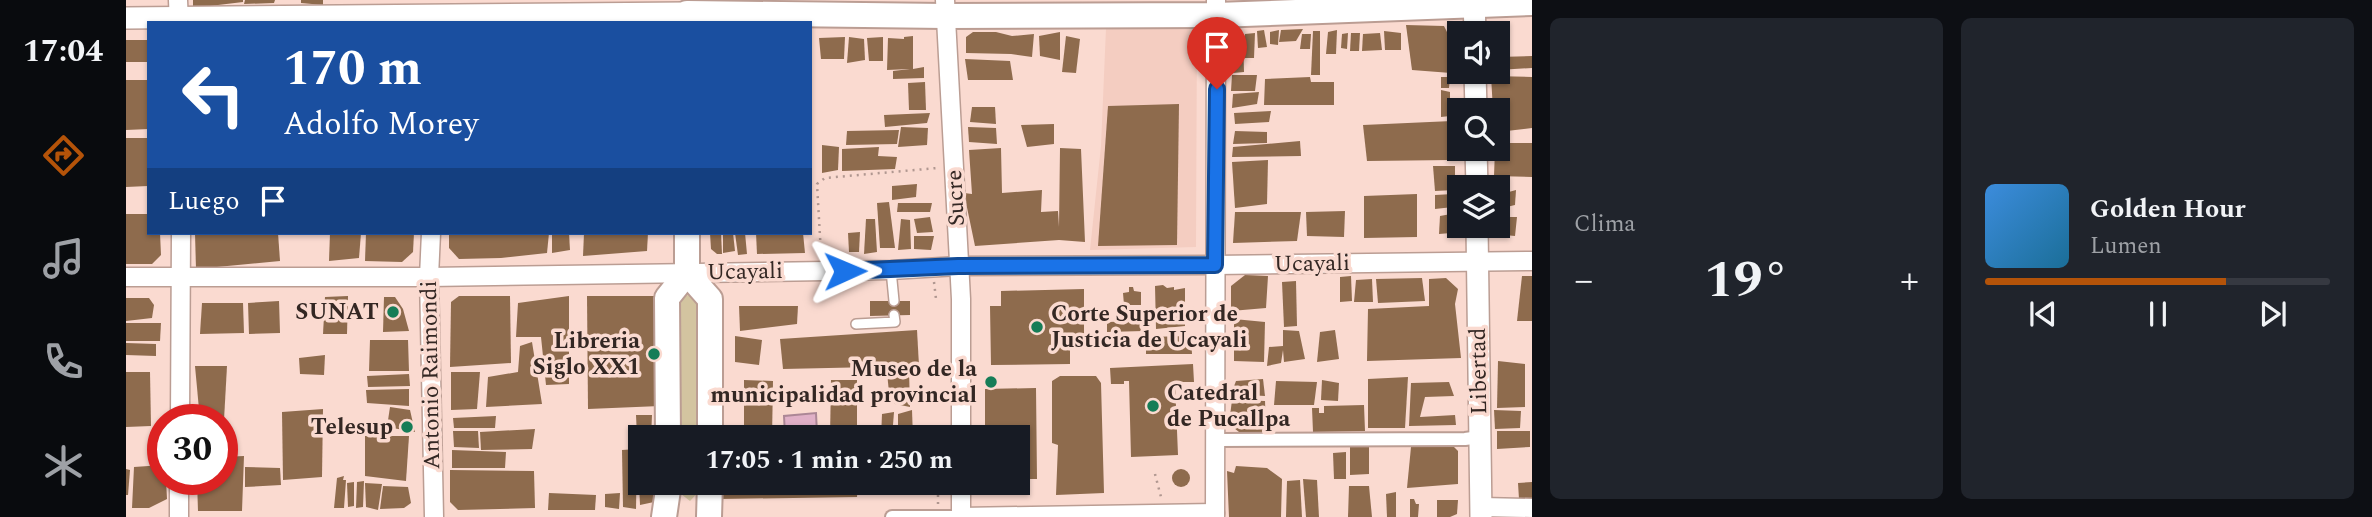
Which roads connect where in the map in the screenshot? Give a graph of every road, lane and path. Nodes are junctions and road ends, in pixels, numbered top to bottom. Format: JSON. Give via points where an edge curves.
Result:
{"nodes":[{"id":1,"x":1474,"y":2,"type":"edge"},
{"id":2,"x":1532,"y":3,"type":"edge"},
{"id":3,"x":945,"y":8,"type":"edge"},
{"id":4,"x":1217,"y":8,"type":"edge"},
{"id":5,"x":687,"y":9,"type":"edge"},
{"id":6,"x":178,"y":13,"type":"edge"},
{"id":7,"x":432,"y":13,"type":"edge"},
{"id":8,"x":126,"y":18,"type":"edge"},
{"id":9,"x":1475,"y":21,"type":"edge"},
{"id":10,"x":954,"y":166,"type":"junction"},
{"id":11,"x":181,"y":235,"type":"edge"},
{"id":12,"x":431,"y":235,"type":"edge"},
{"id":13,"x":687,"y":235,"type":"edge"},
{"id":14,"x":1477,"y":238,"type":"edge"},
{"id":15,"x":1532,"y":261,"type":"edge"},
{"id":16,"x":1478,"y":262,"type":"junction"},
{"id":17,"x":1215,"y":265,"type":"junction"},
{"id":18,"x":958,"y":266,"type":"junction"},
{"id":19,"x":891,"y":270,"type":"junction"},
{"id":20,"x":822,"y":271,"type":"junction"},
{"id":21,"x":687,"y":273,"type":"junction"},
{"id":22,"x":182,"y":276,"type":"junction"},
{"id":23,"x":126,"y":277,"type":"edge"},
{"id":24,"x":429,"y":277,"type":"junction"},
{"id":25,"x":894,"y":301,"type":"dead end"},
{"id":26,"x":894,"y":315,"type":"dead end"},
{"id":27,"x":856,"y":324,"type":"dead end"},
{"id":28,"x":180,"y":404,"type":"edge"},
{"id":29,"x":668,"y":425,"type":"edge"},
{"id":30,"x":710,"y":425,"type":"edge"},
{"id":31,"x":962,"y":425,"type":"edge"},
{"id":32,"x":1480,"y":437,"type":"junction"},
{"id":33,"x":1217,"y":440,"type":"junction"},
{"id":34,"x":1156,"y":474,"type":"dead end"},
{"id":35,"x":179,"y":495,"type":"edge"},
{"id":36,"x":667,"y":495,"type":"edge"},
{"id":37,"x":710,"y":495,"type":"edge"},
{"id":38,"x":961,"y":495,"type":"edge"},
{"id":39,"x":1532,"y":508,"type":"edge"},
{"id":40,"x":1482,"y":512,"type":"edge"},
{"id":41,"x":1164,"y":514,"type":"junction"},
{"id":42,"x":1215,"y":515,"type":"edge"},
{"id":43,"x":179,"y":517,"type":"edge"},
{"id":44,"x":434,"y":517,"type":"edge"},
{"id":45,"x":664,"y":517,"type":"edge"},
{"id":46,"x":709,"y":517,"type":"edge"},
{"id":47,"x":892,"y":517,"type":"edge"},
{"id":48,"x":961,"y":517,"type":"edge"}],
"edges":[{"from":1,"to":2,"type":"main road"},
{"from":1,"to":4,"type":"main road"},
{"from":1,"to":9,"type":"street"},
{"from":3,"to":4,"type":"main road"},
{"from":3,"to":5,"type":"main road"},
{"from":3,"to":10,"type":"street","name":"Sucre"},
{"from":4,"to":17,"type":"street"},
{"from":5,"to":7,"type":"street"},
{"from":6,"to":7,"type":"street"},
{"from":6,"to":8,"type":"street"},
{"from":10,"to":18,"type":"street","name":"Sucre"},
{"from":10,"to":20,"type":"path","via":[[825,178],[817,184]]},
{"from":11,"to":22,"type":"street"},
{"from":12,"to":24,"type":"street","name":"Antonio Raimondi"},
{"from":13,"to":21,"type":"main road"},
{"from":14,"to":16,"type":"street","name":"Libertad"},
{"from":15,"to":16,"type":"street","name":"Ucayali"},
{"from":16,"to":17,"type":"street","name":"Ucayali"},
{"from":16,"to":32,"type":"street","name":"Libertad"},
{"from":17,"to":18,"type":"street","name":"Ucayali"},
{"from":17,"to":33,"type":"street"},
{"from":18,"to":19,"type":"street","name":"Ucayali"},
{"from":18,"to":31,"type":"street","name":"Sucre","via":[[966,385]]},
{"from":19,"to":20,"type":"street","name":"Ucayali"},
{"from":19,"to":25,"type":"lane"},
{"from":20,"to":21,"type":"street","name":"Ucayali"},
{"from":21,"to":24,"type":"street","name":"Ucayali"},
{"from":21,"to":29,"type":"main road","via":[[667,298]]},
{"from":21,"to":30,"type":"main road","via":[[710,299]]},
{"from":22,"to":23,"type":"street","name":"Ucayali"},
{"from":22,"to":24,"type":"street","name":"Ucayali"},
{"from":22,"to":28,"type":"street"},
{"from":24,"to":44,"type":"street","name":"Antonio Raimondi"},
{"from":26,"to":27,"type":"lane","via":[[895,323]]},
{"from":32,"to":33,"type":"street"},
{"from":32,"to":40,"type":"street","name":"Libertad"},
{"from":33,"to":42,"type":"street"},
{"from":34,"to":41,"type":"path"},
{"from":35,"to":43,"type":"street"},
{"from":36,"to":45,"type":"main road"},
{"from":37,"to":46,"type":"main road"},
{"from":38,"to":48,"type":"street"},
{"from":39,"to":40,"type":"street"},
{"from":41,"to":42,"type":"street"},
{"from":41,"to":48,"type":"street"},
{"from":47,"to":48,"type":"street"}]}
